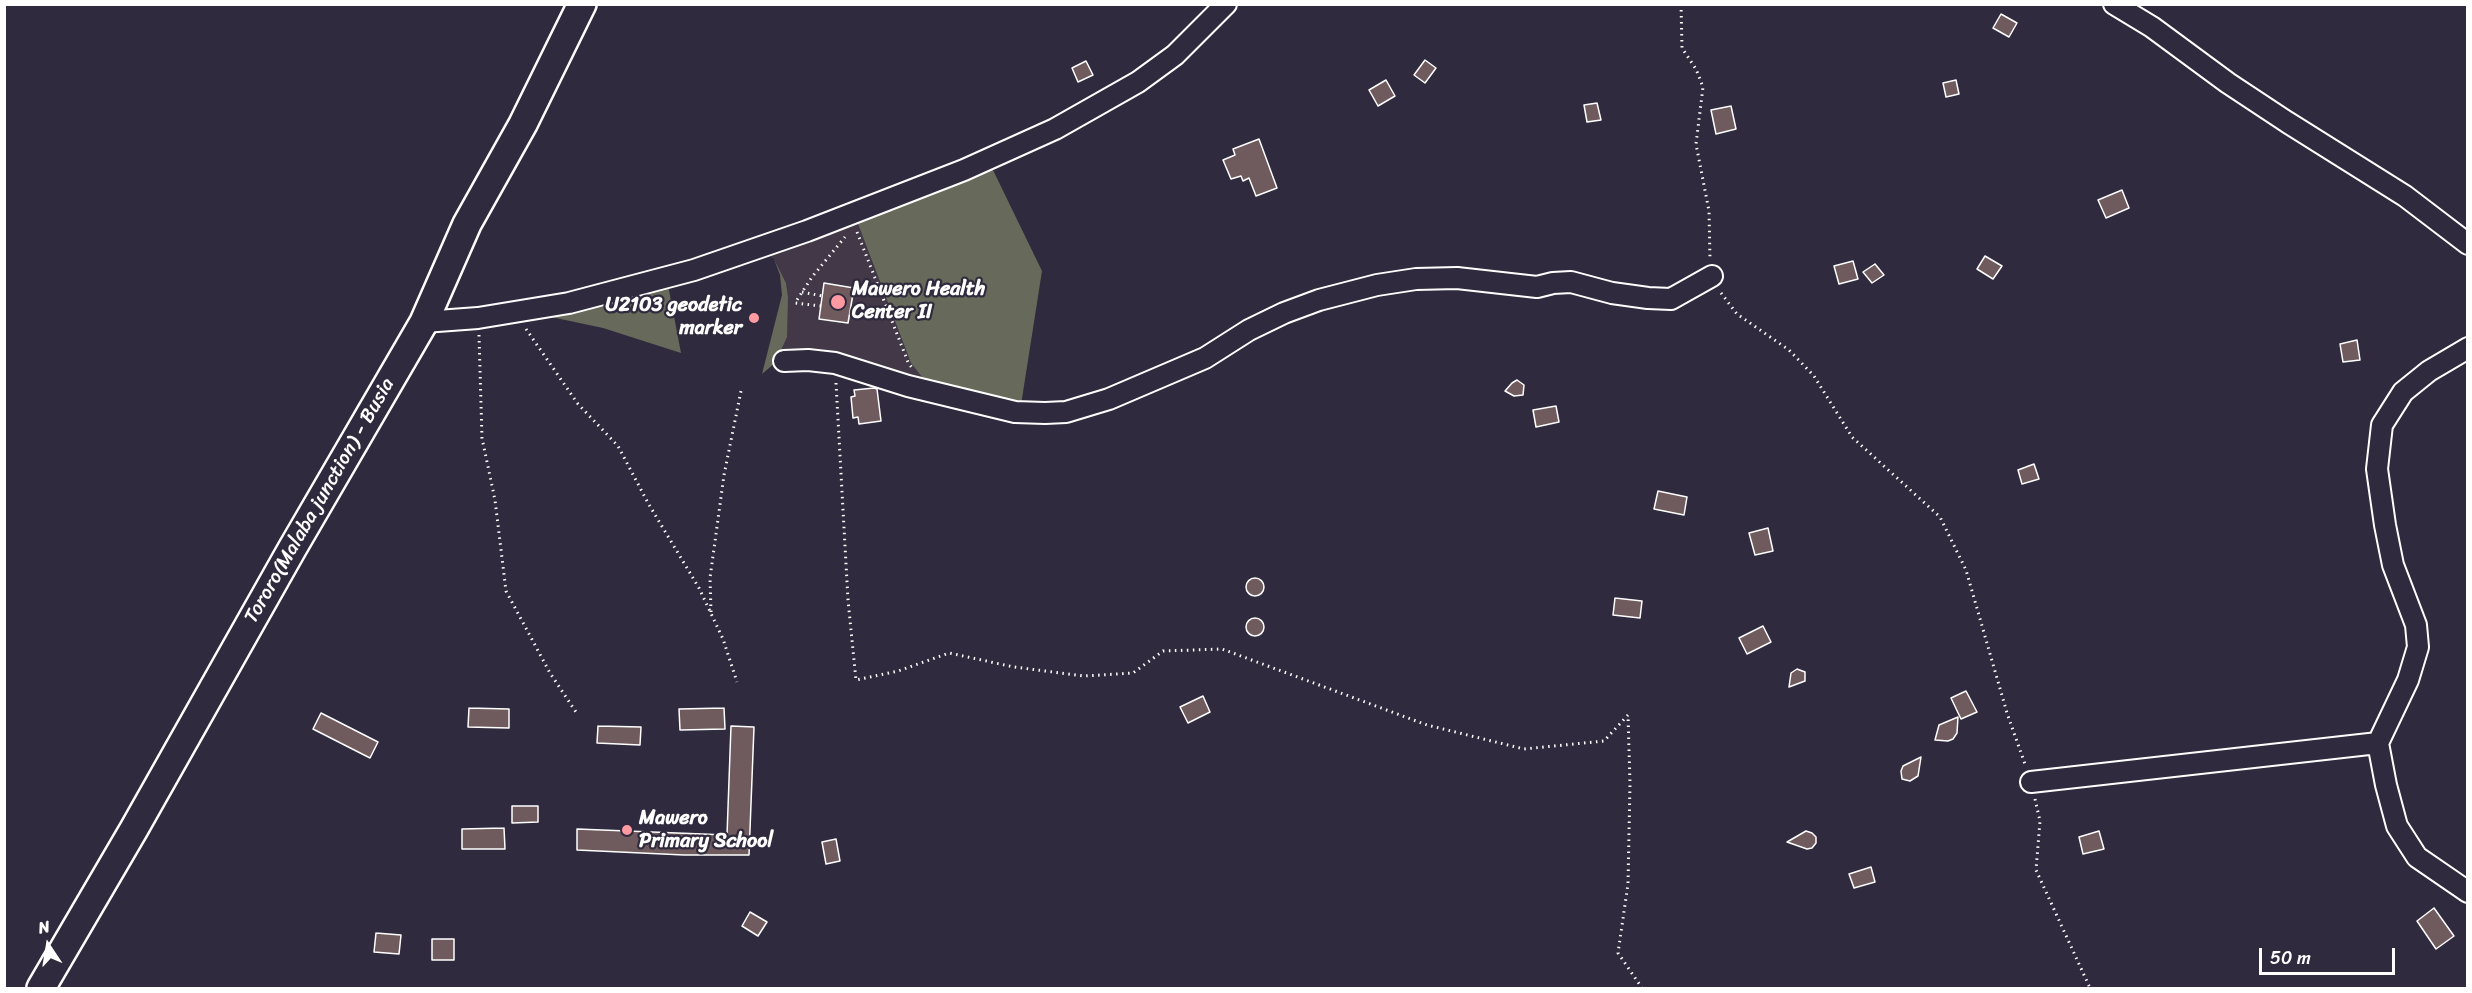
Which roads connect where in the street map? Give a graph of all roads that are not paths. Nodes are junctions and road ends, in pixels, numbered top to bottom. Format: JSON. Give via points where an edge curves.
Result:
{"nodes":[{"id":1,"x":582,"y":4,"type":"edge"},
{"id":2,"x":1226,"y":4,"type":"edge"},
{"id":3,"x":2114,"y":4,"type":"edge"},
{"id":4,"x":2468,"y":244,"type":"edge"},
{"id":5,"x":1712,"y":276,"type":"road end"},
{"id":6,"x":424,"y":322,"type":"junction"},
{"id":7,"x":2468,"y":348,"type":"edge"},
{"id":8,"x":784,"y":361,"type":"dead end"},
{"id":9,"x":2378,"y":743,"type":"junction"},
{"id":10,"x":2031,"y":782,"type":"road end"},
{"id":11,"x":2468,"y":892,"type":"edge"},
{"id":12,"x":41,"y":988,"type":"edge"}],
"edges":[{"from":1,"to":6,"type":"main road","name":"Tororo(Malaba junction) - Busia","via":[[523,124],[467,224]]},
{"from":2,"to":6,"type":"street","via":[[1175,55],[1099,105],[1001,154],[868,207],[694,270],[569,303]]},
{"from":3,"to":4,"type":"street","via":[[2287,122],[2405,196]]},
{"from":5,"to":8,"type":"street","via":[[1671,298],[1621,294],[1571,282],[1537,287],[1457,278],[1377,285],[1284,313],[1205,358],[1109,399],[1066,412],[1015,411],[835,363]]},
{"from":6,"to":12,"type":"main road","name":"Tororo(Malaba junction) - Busia"},
{"from":7,"to":9,"type":"street","via":[[2403,392],[2382,426],[2378,469],[2385,525],[2396,573],[2416,625],[2418,647],[2408,680]]},
{"from":9,"to":10,"type":"street"},
{"from":9,"to":11,"type":"street","via":[[2397,826],[2417,857]]}]}
